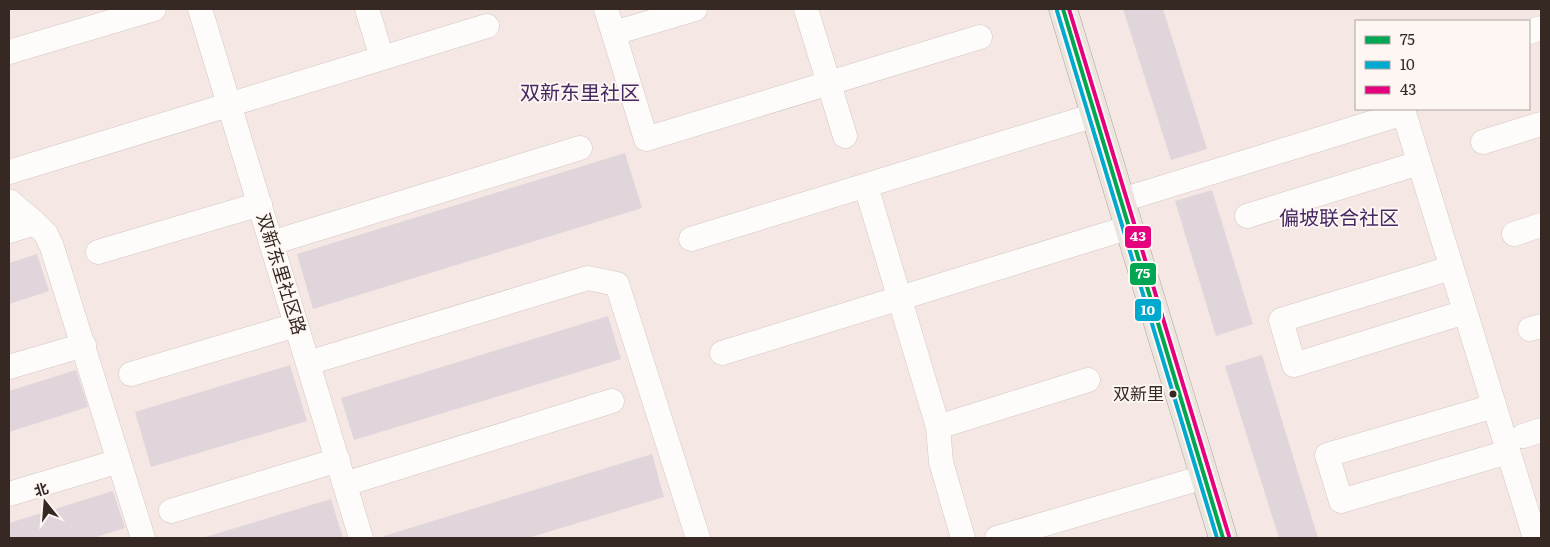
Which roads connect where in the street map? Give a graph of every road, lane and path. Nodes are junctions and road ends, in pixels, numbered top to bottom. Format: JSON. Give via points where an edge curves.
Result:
{"nodes":[{"id":1,"x":154,"y":9,"type":"edge"},
{"id":2,"x":200,"y":9,"type":"edge"},
{"id":3,"x":367,"y":9,"type":"edge"},
{"id":4,"x":606,"y":9,"type":"edge"},
{"id":5,"x":695,"y":9,"type":"edge"},
{"id":6,"x":806,"y":9,"type":"edge"},
{"id":7,"x":1063,"y":9,"type":"edge"},
{"id":8,"x":487,"y":26,"type":"dead end"},
{"id":9,"x":614,"y":33,"type":"junction"},
{"id":10,"x":980,"y":37,"type":"dead end"},
{"id":11,"x":9,"y":52,"type":"edge"},
{"id":12,"x":382,"y":58,"type":"junction"},
{"id":13,"x":829,"y":83,"type":"junction"},
{"id":14,"x":230,"y":105,"type":"junction"},
{"id":15,"x":1096,"y":115,"type":"junction"},
{"id":16,"x":1541,"y":124,"type":"edge"},
{"id":17,"x":845,"y":136,"type":"dead end"},
{"id":18,"x":1483,"y":142,"type":"dead end"},
{"id":19,"x":580,"y":148,"type":"dead end"},
{"id":20,"x":1419,"y":163,"type":"junction"},
{"id":21,"x":9,"y":172,"type":"edge"},
{"id":22,"x":866,"y":186,"type":"junction"},
{"id":23,"x":1122,"y":200,"type":"junction"},
{"id":24,"x":9,"y":201,"type":"edge"},
{"id":25,"x":260,"y":204,"type":"junction"},
{"id":26,"x":1247,"y":216,"type":"dead end"},
{"id":27,"x":35,"y":223,"type":"junction"},
{"id":28,"x":1541,"y":225,"type":"edge"},
{"id":29,"x":1130,"y":227,"type":"junction"},
{"id":30,"x":9,"y":232,"type":"edge"},
{"id":31,"x":1514,"y":234,"type":"dead end"},
{"id":32,"x":691,"y":239,"type":"dead end"},
{"id":33,"x":271,"y":243,"type":"junction"},
{"id":34,"x":98,"y":252,"type":"dead end"},
{"id":35,"x":1451,"y":268,"type":"junction"},
{"id":36,"x":900,"y":298,"type":"junction"},
{"id":37,"x":1465,"y":312,"type":"junction"},
{"id":38,"x":296,"y":325,"type":"junction"},
{"id":39,"x":84,"y":344,"type":"junction"},
{"id":40,"x":722,"y":353,"type":"dead end"},
{"id":41,"x":308,"y":363,"type":"junction"},
{"id":42,"x":9,"y":367,"type":"edge"},
{"id":43,"x":131,"y":374,"type":"dead end"},
{"id":44,"x":1088,"y":380,"type":"dead end"},
{"id":45,"x":612,"y":402,"type":"dead end"},
{"id":46,"x":1494,"y":406,"type":"junction"},
{"id":47,"x":938,"y":427,"type":"junction"},
{"id":48,"x":1524,"y":439,"type":"edge"},
{"id":49,"x":338,"y":460,"type":"junction"},
{"id":50,"x":119,"y":461,"type":"junction"},
{"id":51,"x":1204,"y":477,"type":"junction"},
{"id":52,"x":345,"y":484,"type":"junction"},
{"id":53,"x":9,"y":494,"type":"edge"},
{"id":54,"x":172,"y":511,"type":"dead end"},
{"id":55,"x":1535,"y":526,"type":"edge"},
{"id":56,"x":143,"y":538,"type":"edge"},
{"id":57,"x":361,"y":538,"type":"edge"},
{"id":58,"x":698,"y":538,"type":"edge"},
{"id":59,"x":963,"y":538,"type":"edge"},
{"id":60,"x":997,"y":538,"type":"edge"},
{"id":61,"x":1223,"y":538,"type":"edge"}],
"edges":[{"from":1,"to":11,"type":"street"},
{"from":2,"to":14,"type":"street","name":"双新东里社区路"},
{"from":3,"to":12,"type":"street"},
{"from":4,"to":9,"type":"street"},
{"from":5,"to":9,"type":"street"},
{"from":6,"to":13,"type":"street"},
{"from":7,"to":15,"type":"main road"},
{"from":8,"to":12,"type":"street"},
{"from":9,"to":13,"type":"street","via":[[646,139]]},
{"from":10,"to":13,"type":"street"},
{"from":12,"to":14,"type":"street"},
{"from":13,"to":17,"type":"street"},
{"from":14,"to":21,"type":"street"},
{"from":14,"to":25,"type":"street","name":"双新东里社区路"},
{"from":15,"to":22,"type":"street"},
{"from":15,"to":23,"type":"main road"},
{"from":16,"to":18,"type":"street"},
{"from":19,"to":33,"type":"street"},
{"from":20,"to":23,"type":"street","via":[[1404,113]]},
{"from":20,"to":26,"type":"street"},
{"from":20,"to":35,"type":"street"},
{"from":22,"to":32,"type":"street"},
{"from":22,"to":36,"type":"street"},
{"from":23,"to":29,"type":"main road"},
{"from":24,"to":27,"type":"street"},
{"from":25,"to":33,"type":"street","name":"双新东里社区路"},
{"from":25,"to":34,"type":"street"},
{"from":27,"to":30,"type":"street"},
{"from":27,"to":39,"type":"street","via":[[46,234],[52,247]]},
{"from":28,"to":31,"type":"street"},
{"from":29,"to":36,"type":"street"},
{"from":29,"to":51,"type":"main road"},
{"from":33,"to":38,"type":"street","name":"双新东里社区路"},
{"from":35,"to":37,"type":"street"},
{"from":35,"to":37,"type":"street","via":[[1280,320],[1294,365]]},
{"from":36,"to":40,"type":"street"},
{"from":36,"to":47,"type":"street"},
{"from":37,"to":46,"type":"street"},
{"from":38,"to":41,"type":"street","name":"双新东里社区路"},
{"from":38,"to":43,"type":"street"},
{"from":39,"to":42,"type":"street"},
{"from":39,"to":50,"type":"street"},
{"from":41,"to":49,"type":"street","name":"双新东里社区路"},
{"from":41,"to":58,"type":"street","via":[[588,278],[616,284]]},
{"from":44,"to":47,"type":"street"},
{"from":45,"to":52,"type":"street"},
{"from":46,"to":48,"type":"street"},
{"from":46,"to":48,"type":"street","via":[[1327,455],[1341,501]]},
{"from":47,"to":59,"type":"street","via":[[941,462]]},
{"from":48,"to":55,"type":"street"},
{"from":49,"to":52,"type":"street","name":"双新东里社区路"},
{"from":49,"to":54,"type":"street"},
{"from":50,"to":53,"type":"street"},
{"from":50,"to":56,"type":"street"},
{"from":51,"to":60,"type":"street"},
{"from":51,"to":61,"type":"main road"},
{"from":52,"to":57,"type":"street","name":"双新东里社区路"}]}
